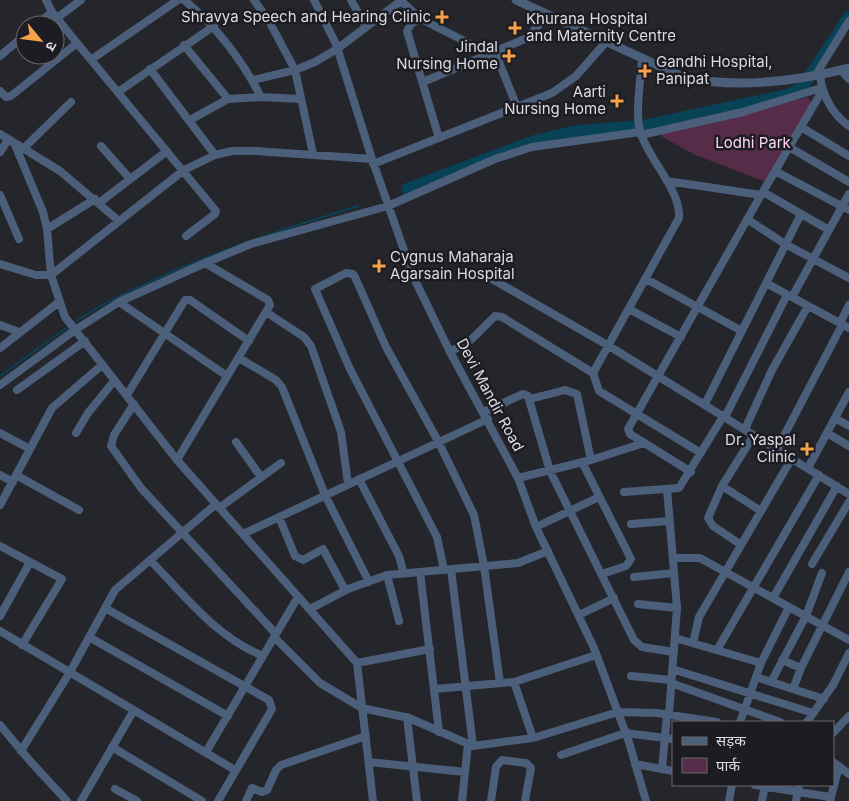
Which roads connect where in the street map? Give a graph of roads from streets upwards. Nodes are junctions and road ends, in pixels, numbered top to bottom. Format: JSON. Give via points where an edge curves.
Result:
{"nodes":[{"id":1,"x":46,"y":0,"type":"edge"},
{"id":2,"x":81,"y":0,"type":"edge"},
{"id":3,"x":178,"y":0,"type":"edge"},
{"id":4,"x":184,"y":0,"type":"edge"},
{"id":5,"x":254,"y":0,"type":"edge"},
{"id":6,"x":314,"y":0,"type":"edge"},
{"id":7,"x":351,"y":0,"type":"edge"},
{"id":8,"x":516,"y":0,"type":"edge"},
{"id":9,"x":402,"y":1,"type":"edge"},
{"id":10,"x":548,"y":14,"type":"junction"},
{"id":11,"x":55,"y":15,"type":"joint"},
{"id":12,"x":421,"y":18,"type":"junction"},
{"id":13,"x":849,"y":21,"type":"edge"},
{"id":14,"x":214,"y":26,"type":"junction"},
{"id":15,"x":366,"y":27,"type":"junction"},
{"id":16,"x":65,"y":28,"type":"edge"},
{"id":17,"x":606,"y":42,"type":"junction"},
{"id":18,"x":15,"y":43,"type":"edge"},
{"id":19,"x":77,"y":43,"type":"junction"},
{"id":20,"x":184,"y":45,"type":"junction"},
{"id":21,"x":337,"y":49,"type":"junction"},
{"id":22,"x":493,"y":53,"type":"junction"},
{"id":23,"x":0,"y":56,"type":"edge"},
{"id":24,"x":642,"y":58,"type":"junction"},
{"id":25,"x":92,"y":59,"type":"junction"},
{"id":26,"x":845,"y":69,"type":"edge"},
{"id":27,"x":150,"y":70,"type":"junction"},
{"id":28,"x":295,"y":70,"type":"junction"},
{"id":29,"x":813,"y":76,"type":"junction"},
{"id":30,"x":849,"y":79,"type":"edge"},
{"id":31,"x":253,"y":80,"type":"junction"},
{"id":32,"x":423,"y":82,"type":"junction"},
{"id":33,"x":821,"y":89,"type":"junction"},
{"id":34,"x":0,"y":91,"type":"edge"},
{"id":35,"x":118,"y":92,"type":"junction"},
{"id":36,"x":261,"y":97,"type":"junction"},
{"id":37,"x":228,"y":99,"type":"junction"},
{"id":38,"x":300,"y":100,"type":"junction"},
{"id":39,"x":71,"y":102,"type":"dead end"},
{"id":40,"x":517,"y":107,"type":"junction"},
{"id":41,"x":190,"y":120,"type":"junction"},
{"id":42,"x":849,"y":126,"type":"edge"},
{"id":43,"x":801,"y":127,"type":"junction"},
{"id":44,"x":640,"y":132,"type":"junction"},
{"id":45,"x":0,"y":134,"type":"edge"},
{"id":46,"x":439,"y":138,"type":"junction"},
{"id":47,"x":8,"y":140,"type":"junction"},
{"id":48,"x":101,"y":146,"type":"dead end"},
{"id":49,"x":19,"y":147,"type":"junction"},
{"id":50,"x":789,"y":147,"type":"junction"},
{"id":51,"x":167,"y":150,"type":"junction"},
{"id":52,"x":0,"y":152,"type":"edge"},
{"id":53,"x":314,"y":154,"type":"junction"},
{"id":54,"x":215,"y":155,"type":"junction"},
{"id":55,"x":849,"y":156,"type":"edge"},
{"id":56,"x":373,"y":162,"type":"junction"},
{"id":57,"x":184,"y":170,"type":"junction"},
{"id":58,"x":775,"y":171,"type":"junction"},
{"id":59,"x":130,"y":179,"type":"junction"},
{"id":60,"x":667,"y":181,"type":"junction"},
{"id":61,"x":849,"y":182,"type":"edge"},
{"id":62,"x":762,"y":194,"type":"junction"},
{"id":63,"x":849,"y":194,"type":"edge"},
{"id":64,"x":0,"y":195,"type":"edge"},
{"id":65,"x":97,"y":201,"type":"junction"},
{"id":66,"x":388,"y":206,"type":"junction"},
{"id":67,"x":846,"y":208,"type":"edge"},
{"id":68,"x":801,"y":214,"type":"junction"},
{"id":69,"x":747,"y":219,"type":"junction"},
{"id":70,"x":119,"y":221,"type":"junction"},
{"id":71,"x":47,"y":229,"type":"junction"},
{"id":72,"x":829,"y":230,"type":"junction"},
{"id":73,"x":186,"y":236,"type":"dead end"},
{"id":74,"x":20,"y":239,"type":"dead end"},
{"id":75,"x":785,"y":244,"type":"junction"},
{"id":76,"x":813,"y":259,"type":"junction"},
{"id":77,"x":205,"y":263,"type":"junction"},
{"id":78,"x":0,"y":264,"type":"edge"},
{"id":79,"x":485,"y":274,"type":"dead end"},
{"id":80,"x":51,"y":275,"type":"junction"},
{"id":81,"x":849,"y":278,"type":"edge"},
{"id":82,"x":646,"y":279,"type":"junction"},
{"id":83,"x":766,"y":283,"type":"junction"},
{"id":84,"x":790,"y":296,"type":"junction"},
{"id":85,"x":59,"y":302,"type":"junction"},
{"id":86,"x":119,"y":302,"type":"junction"},
{"id":87,"x":849,"y":305,"type":"edge"},
{"id":88,"x":808,"y":306,"type":"junction"},
{"id":89,"x":698,"y":307,"type":"junction"},
{"id":90,"x":629,"y":309,"type":"junction"},
{"id":91,"x":266,"y":312,"type":"junction"},
{"id":92,"x":0,"y":325,"type":"edge"},
{"id":93,"x":844,"y":325,"type":"edge"},
{"id":94,"x":73,"y":328,"type":"junction"},
{"id":95,"x":742,"y":331,"type":"junction"},
{"id":96,"x":19,"y":332,"type":"junction"},
{"id":97,"x":166,"y":333,"type":"junction"},
{"id":98,"x":681,"y":337,"type":"junction"},
{"id":99,"x":249,"y":340,"type":"junction"},
{"id":100,"x":84,"y":341,"type":"junction"},
{"id":101,"x":609,"y":346,"type":"junction"},
{"id":102,"x":0,"y":348,"type":"edge"},
{"id":103,"x":450,"y":352,"type":"junction"},
{"id":104,"x":238,"y":358,"type":"junction"},
{"id":105,"x":102,"y":365,"type":"junction"},
{"id":106,"x":594,"y":373,"type":"junction"},
{"id":107,"x":227,"y":376,"type":"junction"},
{"id":108,"x":658,"y":376,"type":"junction"},
{"id":109,"x":114,"y":380,"type":"junction"},
{"id":110,"x":0,"y":385,"type":"edge"},
{"id":111,"x":17,"y":390,"type":"dead end"},
{"id":112,"x":849,"y":392,"type":"edge"},
{"id":113,"x":127,"y":395,"type":"junction"},
{"id":114,"x":530,"y":399,"type":"junction"},
{"id":115,"x":134,"y":404,"type":"junction"},
{"id":116,"x":705,"y":404,"type":"junction"},
{"id":117,"x":484,"y":412,"type":"junction"},
{"id":118,"x":636,"y":413,"type":"junction"},
{"id":119,"x":724,"y":416,"type":"junction"},
{"id":120,"x":835,"y":418,"type":"junction"},
{"id":121,"x":488,"y":419,"type":"junction"},
{"id":122,"x":849,"y":426,"type":"edge"},
{"id":123,"x":745,"y":429,"type":"junction"},
{"id":124,"x":0,"y":433,"type":"edge"},
{"id":125,"x":76,"y":433,"type":"dead end"},
{"id":126,"x":827,"y":433,"type":"junction"},
{"id":127,"x":754,"y":435,"type":"junction"},
{"id":128,"x":438,"y":441,"type":"junction"},
{"id":129,"x":236,"y":442,"type":"dead end"},
{"id":130,"x":644,"y":443,"type":"junction"},
{"id":131,"x":849,"y":446,"type":"edge"},
{"id":132,"x":30,"y":449,"type":"junction"},
{"id":133,"x":777,"y":449,"type":"junction"},
{"id":134,"x":701,"y":453,"type":"junction"},
{"id":135,"x":792,"y":458,"type":"junction"},
{"id":136,"x":176,"y":460,"type":"junction"},
{"id":137,"x":399,"y":460,"type":"junction"},
{"id":138,"x":591,"y":460,"type":"junction"},
{"id":139,"x":582,"y":462,"type":"junction"},
{"id":140,"x":280,"y":463,"type":"dead end"},
{"id":141,"x":808,"y":468,"type":"junction"},
{"id":142,"x":550,"y":471,"type":"junction"},
{"id":143,"x":691,"y":472,"type":"junction"},
{"id":144,"x":0,"y":474,"type":"edge"},
{"id":145,"x":819,"y":475,"type":"junction"},
{"id":146,"x":261,"y":477,"type":"junction"},
{"id":147,"x":15,"y":478,"type":"junction"},
{"id":148,"x":518,"y":478,"type":"junction"},
{"id":149,"x":359,"y":479,"type":"junction"},
{"id":150,"x":348,"y":484,"type":"junction"},
{"id":151,"x":722,"y":486,"type":"junction"},
{"id":152,"x":837,"y":486,"type":"junction"},
{"id":153,"x":666,"y":489,"type":"junction"},
{"id":154,"x":624,"y":492,"type":"dead end"},
{"id":155,"x":849,"y":494,"type":"edge"},
{"id":156,"x":325,"y":495,"type":"junction"},
{"id":157,"x":599,"y":497,"type":"junction"},
{"id":158,"x":849,"y":502,"type":"edge"},
{"id":159,"x":0,"y":505,"type":"edge"},
{"id":160,"x":218,"y":506,"type":"junction"},
{"id":161,"x":79,"y":510,"type":"dead end"},
{"id":162,"x":570,"y":511,"type":"junction"},
{"id":163,"x":761,"y":511,"type":"junction"},
{"id":164,"x":279,"y":517,"type":"junction"},
{"id":165,"x":669,"y":521,"type":"junction"},
{"id":166,"x":631,"y":524,"type":"dead end"},
{"id":167,"x":536,"y":527,"type":"junction"},
{"id":168,"x":182,"y":532,"type":"junction"},
{"id":169,"x":243,"y":534,"type":"junction"},
{"id":170,"x":740,"y":544,"type":"junction"},
{"id":171,"x":0,"y":546,"type":"edge"},
{"id":172,"x":548,"y":551,"type":"junction"},
{"id":173,"x":673,"y":558,"type":"junction"},
{"id":174,"x":150,"y":560,"type":"junction"},
{"id":175,"x":30,"y":562,"type":"junction"},
{"id":176,"x":812,"y":564,"type":"dead end"},
{"id":177,"x":484,"y":566,"type":"junction"},
{"id":178,"x":447,"y":570,"type":"junction"},
{"id":179,"x":420,"y":572,"type":"junction"},
{"id":180,"x":724,"y":572,"type":"junction"},
{"id":181,"x":822,"y":572,"type":"dead end"},
{"id":182,"x":849,"y":572,"type":"edge"},
{"id":183,"x":674,"y":573,"type":"junction"},
{"id":184,"x":404,"y":574,"type":"junction"},
{"id":185,"x":602,"y":574,"type":"junction"},
{"id":186,"x":387,"y":575,"type":"junction"},
{"id":187,"x":634,"y":578,"type":"dead end"},
{"id":188,"x":369,"y":582,"type":"junction"},
{"id":189,"x":753,"y":587,"type":"junction"},
{"id":190,"x":345,"y":590,"type":"junction"},
{"id":191,"x":0,"y":597,"type":"edge"},
{"id":192,"x":298,"y":597,"type":"junction"},
{"id":193,"x":614,"y":598,"type":"junction"},
{"id":194,"x":773,"y":598,"type":"junction"},
{"id":195,"x":9,"y":602,"type":"junction"},
{"id":196,"x":638,"y":604,"type":"dead end"},
{"id":197,"x":789,"y":607,"type":"junction"},
{"id":198,"x":105,"y":608,"type":"junction"},
{"id":199,"x":677,"y":608,"type":"junction"},
{"id":200,"x":310,"y":610,"type":"junction"},
{"id":201,"x":0,"y":616,"type":"edge"},
{"id":202,"x":579,"y":616,"type":"junction"},
{"id":203,"x":806,"y":616,"type":"junction"},
{"id":204,"x":399,"y":621,"type":"dead end"},
{"id":205,"x":823,"y":626,"type":"junction"},
{"id":206,"x":0,"y":631,"type":"edge"},
{"id":207,"x":275,"y":635,"type":"junction"},
{"id":208,"x":89,"y":637,"type":"junction"},
{"id":209,"x":675,"y":638,"type":"junction"},
{"id":210,"x":849,"y":640,"type":"edge"},
{"id":211,"x":693,"y":643,"type":"junction"},
{"id":212,"x":22,"y":645,"type":"junction"},
{"id":213,"x":430,"y":649,"type":"junction"},
{"id":214,"x":717,"y":650,"type":"junction"},
{"id":215,"x":674,"y":652,"type":"junction"},
{"id":216,"x":849,"y":653,"type":"edge"},
{"id":217,"x":596,"y":655,"type":"junction"},
{"id":218,"x":263,"y":656,"type":"junction"},
{"id":219,"x":782,"y":660,"type":"junction"},
{"id":220,"x":356,"y":663,"type":"junction"},
{"id":221,"x":761,"y":663,"type":"junction"},
{"id":222,"x":801,"y":668,"type":"junction"},
{"id":223,"x":672,"y":669,"type":"junction"},
{"id":224,"x":70,"y":672,"type":"junction"},
{"id":225,"x":631,"y":676,"type":"dead end"},
{"id":226,"x":756,"y":677,"type":"junction"},
{"id":227,"x":514,"y":682,"type":"junction"},
{"id":228,"x":671,"y":682,"type":"junction"},
{"id":229,"x":771,"y":682,"type":"junction"},
{"id":230,"x":500,"y":683,"type":"junction"},
{"id":231,"x":467,"y":686,"type":"junction"},
{"id":232,"x":245,"y":687,"type":"junction"},
{"id":233,"x":435,"y":689,"type":"junction"},
{"id":234,"x":793,"y":689,"type":"junction"},
{"id":235,"x":750,"y":693,"type":"junction"},
{"id":236,"x":824,"y":698,"type":"junction"},
{"id":237,"x":362,"y":708,"type":"junction"},
{"id":238,"x":134,"y":710,"type":"junction"},
{"id":239,"x":744,"y":710,"type":"junction"},
{"id":240,"x":618,"y":712,"type":"junction"},
{"id":241,"x":814,"y":713,"type":"junction"},
{"id":242,"x":668,"y":714,"type":"junction"},
{"id":243,"x":228,"y":716,"type":"junction"},
{"id":244,"x":407,"y":717,"type":"junction"},
{"id":245,"x":848,"y":720,"type":"edge"},
{"id":246,"x":706,"y":721,"type":"edge"},
{"id":247,"x":740,"y":721,"type":"edge"},
{"id":248,"x":777,"y":721,"type":"edge"},
{"id":249,"x":808,"y":721,"type":"edge"},
{"id":250,"x":0,"y":725,"type":"edge"},
{"id":251,"x":439,"y":732,"type":"junction"},
{"id":252,"x":625,"y":732,"type":"junction"},
{"id":253,"x":834,"y":732,"type":"edge"},
{"id":254,"x":366,"y":736,"type":"junction"},
{"id":255,"x":533,"y":738,"type":"junction"},
{"id":256,"x":669,"y":738,"type":"edge"},
{"id":257,"x":470,"y":745,"type":"junction"},
{"id":258,"x":112,"y":747,"type":"junction"},
{"id":259,"x":21,"y":751,"type":"junction"},
{"id":260,"x":206,"y":752,"type":"junction"},
{"id":261,"x":561,"y":755,"type":"dead end"},
{"id":262,"x":369,"y":762,"type":"junction"},
{"id":263,"x":635,"y":764,"type":"junction"},
{"id":264,"x":836,"y":764,"type":"edge"},
{"id":265,"x":413,"y":765,"type":"junction"},
{"id":266,"x":662,"y":769,"type":"junction"},
{"id":267,"x":235,"y":770,"type":"junction"},
{"id":268,"x":672,"y":771,"type":"edge"},
{"id":269,"x":465,"y":772,"type":"junction"},
{"id":270,"x":849,"y":774,"type":"edge"},
{"id":271,"x":732,"y":786,"type":"edge"},
{"id":272,"x":765,"y":786,"type":"edge"},
{"id":273,"x":832,"y":786,"type":"edge"},
{"id":274,"x":798,"y":788,"type":"edge"},
{"id":275,"x":115,"y":789,"type":"dead end"},
{"id":276,"x":830,"y":799,"type":"edge"},
{"id":277,"x":131,"y":800,"type":"edge"},
{"id":278,"x":66,"y":801,"type":"edge"},
{"id":279,"x":81,"y":801,"type":"edge"},
{"id":280,"x":202,"y":801,"type":"edge"},
{"id":281,"x":218,"y":801,"type":"edge"},
{"id":282,"x":246,"y":801,"type":"edge"},
{"id":283,"x":372,"y":801,"type":"edge"},
{"id":284,"x":417,"y":801,"type":"edge"},
{"id":285,"x":462,"y":801,"type":"edge"},
{"id":286,"x":491,"y":801,"type":"edge"},
{"id":287,"x":525,"y":801,"type":"edge"},
{"id":288,"x":648,"y":801,"type":"edge"},
{"id":289,"x":729,"y":801,"type":"edge"},
{"id":290,"x":762,"y":801,"type":"edge"},
{"id":291,"x":796,"y":801,"type":"edge"}],
"edges":[{"from":1,"to":11,"type":"street"},
{"from":2,"to":11,"type":"street"},
{"from":3,"to":25,"type":"street"},
{"from":4,"to":14,"type":"street"},
{"from":5,"to":28,"type":"street"},
{"from":6,"to":21,"type":"street","name":"Devi Mandir Road"},
{"from":7,"to":15,"type":"street"},
{"from":8,"to":10,"type":"street"},
{"from":9,"to":12,"type":"street"},
{"from":9,"to":15,"type":"street"},
{"from":10,"to":17,"type":"street"},
{"from":10,"to":22,"type":"street","via":[[527,38]]},
{"from":12,"to":22,"type":"street"},
{"from":12,"to":32,"type":"street","via":[[407,31]]},
{"from":13,"to":29,"type":"street"},
{"from":14,"to":20,"type":"street"},
{"from":14,"to":31,"type":"street"},
{"from":15,"to":21,"type":"street"},
{"from":16,"to":19,"type":"street"},
{"from":17,"to":24,"type":"street"},
{"from":17,"to":40,"type":"street","via":[[576,76],[552,93]]},
{"from":18,"to":23,"type":"street"},
{"from":19,"to":25,"type":"street"},
{"from":19,"to":34,"type":"street","via":[[11,96],[6,97]]},
{"from":20,"to":27,"type":"street"},
{"from":20,"to":37,"type":"street"},
{"from":21,"to":28,"type":"street"},
{"from":21,"to":56,"type":"street","name":"Devi Mandir Road"},
{"from":22,"to":32,"type":"street"},
{"from":22,"to":40,"type":"street"},
{"from":24,"to":29,"type":"street","via":[[683,77],[724,83]]},
{"from":24,"to":44,"type":"street"},
{"from":25,"to":35,"type":"street"},
{"from":26,"to":29,"type":"street"},
{"from":26,"to":30,"type":"street"},
{"from":27,"to":35,"type":"street"},
{"from":27,"to":41,"type":"street"},
{"from":28,"to":31,"type":"street"},
{"from":28,"to":38,"type":"street"},
{"from":29,"to":33,"type":"street"},
{"from":31,"to":36,"type":"street"},
{"from":32,"to":46,"type":"street"},
{"from":33,"to":42,"type":"street","via":[[839,119]]},
{"from":33,"to":43,"type":"street"},
{"from":33,"to":44,"type":"street","via":[[743,112]]},
{"from":35,"to":51,"type":"street"},
{"from":36,"to":37,"type":"street"},
{"from":36,"to":38,"type":"street"},
{"from":37,"to":41,"type":"street"},
{"from":38,"to":53,"type":"street"},
{"from":39,"to":49,"type":"street"},
{"from":40,"to":46,"type":"street"},
{"from":41,"to":54,"type":"street"},
{"from":43,"to":50,"type":"street"},
{"from":43,"to":55,"type":"street"},
{"from":44,"to":60,"type":"street"},
{"from":44,"to":66,"type":"street","via":[[532,147],[495,159]]},
{"from":45,"to":47,"type":"street"},
{"from":46,"to":56,"type":"street"},
{"from":47,"to":49,"type":"street"},
{"from":47,"to":52,"type":"street"},
{"from":48,"to":59,"type":"street"},
{"from":49,"to":65,"type":"street","via":[[60,172]]},
{"from":49,"to":71,"type":"street"},
{"from":50,"to":58,"type":"street"},
{"from":50,"to":61,"type":"street"},
{"from":51,"to":57,"type":"street"},
{"from":51,"to":59,"type":"street"},
{"from":53,"to":54,"type":"street","via":[[232,151]]},
{"from":53,"to":56,"type":"street"},
{"from":54,"to":57,"type":"street"},
{"from":56,"to":66,"type":"street","name":"Devi Mandir Road"},
{"from":57,"to":70,"type":"street"},
{"from":57,"to":73,"type":"street","via":[[217,212]]},
{"from":58,"to":62,"type":"street"},
{"from":58,"to":67,"type":"street"},
{"from":59,"to":65,"type":"street"},
{"from":60,"to":62,"type":"street"},
{"from":60,"to":82,"type":"street","via":[[678,206],[679,218]]},
{"from":62,"to":68,"type":"street"},
{"from":62,"to":69,"type":"street"},
{"from":63,"to":67,"type":"street"},
{"from":64,"to":74,"type":"street"},
{"from":65,"to":70,"type":"street"},
{"from":65,"to":71,"type":"street"},
{"from":66,"to":77,"type":"street","via":[[251,244]]},
{"from":66,"to":103,"type":"street","name":"Devi Mandir Road","via":[[413,276]]},
{"from":67,"to":72,"type":"street"},
{"from":68,"to":72,"type":"street"},
{"from":68,"to":75,"type":"street"},
{"from":69,"to":75,"type":"street"},
{"from":69,"to":89,"type":"street"},
{"from":70,"to":80,"type":"street"},
{"from":71,"to":80,"type":"street"},
{"from":72,"to":76,"type":"street"},
{"from":75,"to":76,"type":"street"},
{"from":75,"to":83,"type":"street"},
{"from":76,"to":81,"type":"street"},
{"from":76,"to":84,"type":"street"},
{"from":77,"to":86,"type":"street"},
{"from":77,"to":91,"type":"street","via":[[268,300],[270,305]]},
{"from":78,"to":80,"type":"street","via":[[36,275]]},
{"from":79,"to":101,"type":"street"},
{"from":80,"to":85,"type":"street"},
{"from":82,"to":89,"type":"street"},
{"from":82,"to":90,"type":"street"},
{"from":83,"to":84,"type":"street"},
{"from":83,"to":95,"type":"street"},
{"from":84,"to":88,"type":"street"},
{"from":84,"to":119,"type":"street"},
{"from":85,"to":94,"type":"street"},
{"from":85,"to":96,"type":"street"},
{"from":86,"to":94,"type":"street"},
{"from":86,"to":97,"type":"street"},
{"from":87,"to":93,"type":"street"},
{"from":88,"to":93,"type":"street"},
{"from":88,"to":123,"type":"street","via":[[772,370]]},
{"from":89,"to":95,"type":"street"},
{"from":89,"to":98,"type":"street"},
{"from":90,"to":98,"type":"street"},
{"from":90,"to":101,"type":"street"},
{"from":91,"to":99,"type":"street"},
{"from":91,"to":150,"type":"street","via":[[304,337],[311,346],[341,432]]},
{"from":92,"to":96,"type":"street"},
{"from":93,"to":133,"type":"street"},
{"from":94,"to":100,"type":"street"},
{"from":94,"to":110,"type":"street"},
{"from":95,"to":116,"type":"street"},
{"from":96,"to":102,"type":"street"},
{"from":97,"to":99,"type":"street","via":[[188,300]]},
{"from":97,"to":107,"type":"street"},
{"from":97,"to":113,"type":"street"},
{"from":98,"to":108,"type":"street"},
{"from":99,"to":104,"type":"street"},
{"from":100,"to":105,"type":"street"},
{"from":100,"to":111,"type":"street"},
{"from":101,"to":106,"type":"street"},
{"from":101,"to":108,"type":"street"},
{"from":103,"to":106,"type":"street","via":[[476,336],[495,316],[502,317]]},
{"from":103,"to":117,"type":"street","name":"Devi Mandir Road"},
{"from":104,"to":107,"type":"street"},
{"from":104,"to":156,"type":"street","via":[[276,380],[282,387]]},
{"from":105,"to":109,"type":"street"},
{"from":105,"to":132,"type":"street","via":[[57,402]]},
{"from":106,"to":118,"type":"street","via":[[599,391]]},
{"from":107,"to":136,"type":"street"},
{"from":108,"to":116,"type":"street"},
{"from":108,"to":118,"type":"street"},
{"from":109,"to":113,"type":"street"},
{"from":109,"to":125,"type":"street"},
{"from":112,"to":120,"type":"street"},
{"from":113,"to":115,"type":"street"},
{"from":114,"to":117,"type":"street","via":[[524,394]]},
{"from":114,"to":138,"type":"street","via":[[565,390],[577,394]]},
{"from":114,"to":142,"type":"street"},
{"from":115,"to":136,"type":"street"},
{"from":115,"to":168,"type":"street","via":[[114,435],[111,446],[141,488]]},
{"from":116,"to":119,"type":"street"},
{"from":117,"to":121,"type":"street","name":"Devi Mandir Road"},
{"from":118,"to":130,"type":"street","via":[[628,432]]},
{"from":118,"to":134,"type":"street"},
{"from":119,"to":123,"type":"street"},
{"from":119,"to":134,"type":"street"},
{"from":120,"to":122,"type":"street"},
{"from":120,"to":126,"type":"street"},
{"from":121,"to":128,"type":"street"},
{"from":121,"to":148,"type":"street","name":"Devi Mandir Road"},
{"from":123,"to":127,"type":"street"},
{"from":124,"to":132,"type":"street"},
{"from":126,"to":131,"type":"street"},
{"from":126,"to":141,"type":"street"},
{"from":127,"to":133,"type":"street"},
{"from":127,"to":151,"type":"street"},
{"from":128,"to":137,"type":"street"},
{"from":128,"to":137,"type":"street","via":[[386,347],[355,277],[346,273],[315,289],[350,369]]},
{"from":128,"to":177,"type":"street","via":[[474,515]]},
{"from":129,"to":146,"type":"street"},
{"from":130,"to":138,"type":"street"},
{"from":130,"to":143,"type":"street"},
{"from":132,"to":147,"type":"street"},
{"from":133,"to":135,"type":"street"},
{"from":134,"to":143,"type":"street"},
{"from":135,"to":141,"type":"street"},
{"from":135,"to":163,"type":"street"},
{"from":136,"to":160,"type":"street"},
{"from":137,"to":149,"type":"street"},
{"from":137,"to":178,"type":"street","via":[[437,536]]},
{"from":138,"to":139,"type":"street"},
{"from":139,"to":142,"type":"street"},
{"from":139,"to":157,"type":"street"},
{"from":140,"to":146,"type":"street"},
{"from":141,"to":145,"type":"street"},
{"from":142,"to":148,"type":"street"},
{"from":142,"to":162,"type":"street"},
{"from":143,"to":153,"type":"street","via":[[679,488]]},
{"from":144,"to":147,"type":"street"},
{"from":145,"to":152,"type":"street"},
{"from":145,"to":189,"type":"street"},
{"from":146,"to":160,"type":"street"},
{"from":147,"to":159,"type":"street"},
{"from":147,"to":161,"type":"street"},
{"from":148,"to":167,"type":"street","name":"Devi Mandir Road"},
{"from":149,"to":150,"type":"street"},
{"from":149,"to":184,"type":"street","via":[[400,556]]},
{"from":150,"to":156,"type":"street"},
{"from":151,"to":163,"type":"street"},
{"from":151,"to":170,"type":"street","via":[[709,522]]},
{"from":152,"to":155,"type":"street"},
{"from":152,"to":194,"type":"street"},
{"from":153,"to":154,"type":"street"},
{"from":153,"to":165,"type":"street"},
{"from":156,"to":164,"type":"street"},
{"from":156,"to":188,"type":"street"},
{"from":157,"to":162,"type":"street"},
{"from":157,"to":185,"type":"street","via":[[631,559],[626,566]]},
{"from":158,"to":176,"type":"street"},
{"from":160,"to":168,"type":"street"},
{"from":160,"to":169,"type":"street"},
{"from":162,"to":167,"type":"street"},
{"from":162,"to":185,"type":"street"},
{"from":163,"to":170,"type":"street"},
{"from":164,"to":169,"type":"street"},
{"from":164,"to":190,"type":"street","via":[[295,556],[303,560],[323,549]]},
{"from":165,"to":166,"type":"street"},
{"from":165,"to":173,"type":"street"},
{"from":167,"to":172,"type":"street","name":"Devi Mandir Road"},
{"from":168,"to":174,"type":"street"},
{"from":168,"to":207,"type":"street"},
{"from":169,"to":192,"type":"street"},
{"from":170,"to":180,"type":"street"},
{"from":171,"to":175,"type":"street"},
{"from":172,"to":177,"type":"street","via":[[518,563]]},
{"from":172,"to":202,"type":"street","name":"Devi Mandir Road"},
{"from":173,"to":180,"type":"street","via":[[700,558]]},
{"from":173,"to":183,"type":"street"},
{"from":174,"to":198,"type":"street","via":[[114,590]]},
{"from":174,"to":218,"type":"street","via":[[209,622],[242,647]]},
{"from":175,"to":195,"type":"street"},
{"from":175,"to":212,"type":"street","via":[[60,577],[62,582]]},
{"from":177,"to":178,"type":"street"},
{"from":177,"to":230,"type":"street"},
{"from":178,"to":179,"type":"street"},
{"from":178,"to":231,"type":"street"},
{"from":179,"to":184,"type":"street"},
{"from":179,"to":213,"type":"street"},
{"from":180,"to":189,"type":"street"},
{"from":180,"to":211,"type":"street","via":[[699,617]]},
{"from":181,"to":203,"type":"street"},
{"from":182,"to":205,"type":"street"},
{"from":183,"to":187,"type":"street"},
{"from":183,"to":199,"type":"street"},
{"from":184,"to":186,"type":"street"},
{"from":185,"to":193,"type":"street"},
{"from":186,"to":188,"type":"street"},
{"from":186,"to":204,"type":"street"},
{"from":188,"to":190,"type":"street"},
{"from":189,"to":194,"type":"street"},
{"from":189,"to":214,"type":"street"},
{"from":190,"to":200,"type":"street"},
{"from":191,"to":195,"type":"street"},
{"from":192,"to":200,"type":"street"},
{"from":192,"to":207,"type":"street"},
{"from":193,"to":202,"type":"street"},
{"from":193,"to":215,"type":"street","via":[[638,645]]},
{"from":194,"to":197,"type":"street"},
{"from":195,"to":201,"type":"street"},
{"from":196,"to":199,"type":"street"},
{"from":197,"to":203,"type":"street"},
{"from":197,"to":221,"type":"street"},
{"from":198,"to":208,"type":"street"},
{"from":198,"to":232,"type":"street"},
{"from":199,"to":209,"type":"street"},
{"from":200,"to":220,"type":"street"},
{"from":202,"to":217,"type":"street","name":"Devi Mandir Road"},
{"from":203,"to":205,"type":"street"},
{"from":203,"to":219,"type":"street"},
{"from":205,"to":210,"type":"street"},
{"from":205,"to":222,"type":"street"},
{"from":206,"to":212,"type":"street"},
{"from":207,"to":218,"type":"street"},
{"from":207,"to":237,"type":"street","via":[[320,684]]},
{"from":208,"to":224,"type":"street"},
{"from":208,"to":243,"type":"street"},
{"from":209,"to":211,"type":"street"},
{"from":209,"to":215,"type":"street"},
{"from":211,"to":214,"type":"street"},
{"from":212,"to":224,"type":"street"},
{"from":213,"to":220,"type":"street"},
{"from":213,"to":233,"type":"street"},
{"from":214,"to":221,"type":"street"},
{"from":215,"to":223,"type":"street"},
{"from":216,"to":236,"type":"street"},
{"from":217,"to":227,"type":"street"},
{"from":217,"to":240,"type":"street","name":"Devi Mandir Road"},
{"from":218,"to":232,"type":"street"},
{"from":219,"to":222,"type":"street"},
{"from":219,"to":229,"type":"street"},
{"from":220,"to":237,"type":"street"},
{"from":221,"to":226,"type":"street"},
{"from":222,"to":234,"type":"street"},
{"from":223,"to":228,"type":"street"},
{"from":223,"to":235,"type":"street"},
{"from":224,"to":238,"type":"street"},
{"from":224,"to":259,"type":"street"},
{"from":225,"to":228,"type":"street"},
{"from":226,"to":229,"type":"street"},
{"from":226,"to":235,"type":"street"},
{"from":227,"to":230,"type":"street"},
{"from":227,"to":255,"type":"street"},
{"from":228,"to":239,"type":"street"},
{"from":228,"to":242,"type":"street"},
{"from":229,"to":234,"type":"street"},
{"from":230,"to":231,"type":"street"},
{"from":231,"to":233,"type":"street"},
{"from":231,"to":257,"type":"street"},
{"from":232,"to":243,"type":"street"},
{"from":232,"to":267,"type":"street","via":[[269,700],[272,709]]},
{"from":233,"to":251,"type":"street"},
{"from":234,"to":236,"type":"street"},
{"from":235,"to":239,"type":"street"},
{"from":235,"to":241,"type":"street"},
{"from":236,"to":241,"type":"street"},
{"from":237,"to":244,"type":"street"},
{"from":237,"to":254,"type":"street"},
{"from":238,"to":258,"type":"street"},
{"from":238,"to":260,"type":"street"},
{"from":239,"to":247,"type":"street"},
{"from":239,"to":248,"type":"street"},
{"from":240,"to":242,"type":"street"},
{"from":240,"to":252,"type":"street","name":"Devi Mandir Road"},
{"from":240,"to":255,"type":"street"},
{"from":241,"to":249,"type":"street"},
{"from":242,"to":246,"type":"street"},
{"from":242,"to":256,"type":"street"},
{"from":243,"to":260,"type":"street"},
{"from":244,"to":251,"type":"street"},
{"from":244,"to":265,"type":"street"},
{"from":245,"to":253,"type":"street"},
{"from":250,"to":259,"type":"street"},
{"from":251,"to":257,"type":"street"},
{"from":252,"to":256,"type":"street"},
{"from":252,"to":261,"type":"street"},
{"from":252,"to":263,"type":"street","name":"Devi Mandir Road"},
{"from":254,"to":262,"type":"street"},
{"from":254,"to":282,"type":"street","via":[[281,764],[267,790],[262,792],[252,788]]},
{"from":255,"to":257,"type":"street"},
{"from":256,"to":266,"type":"street"},
{"from":257,"to":269,"type":"street"},
{"from":258,"to":279,"type":"street"},
{"from":258,"to":280,"type":"street"},
{"from":259,"to":278,"type":"street"},
{"from":260,"to":267,"type":"street"},
{"from":262,"to":265,"type":"street"},
{"from":262,"to":283,"type":"street"},
{"from":263,"to":266,"type":"street"},
{"from":263,"to":288,"type":"street","name":"Devi Mandir Road"},
{"from":264,"to":270,"type":"street"},
{"from":265,"to":269,"type":"street"},
{"from":265,"to":284,"type":"street"},
{"from":266,"to":268,"type":"street"},
{"from":267,"to":281,"type":"street"},
{"from":269,"to":285,"type":"street"},
{"from":271,"to":289,"type":"street"},
{"from":272,"to":274,"type":"street"},
{"from":272,"to":290,"type":"street"},
{"from":273,"to":276,"type":"street"},
{"from":274,"to":276,"type":"street"},
{"from":274,"to":291,"type":"street"},
{"from":275,"to":277,"type":"street"},
{"from":286,"to":287,"type":"street","via":[[496,767],[502,760],[526,763],[531,768]]}]}
